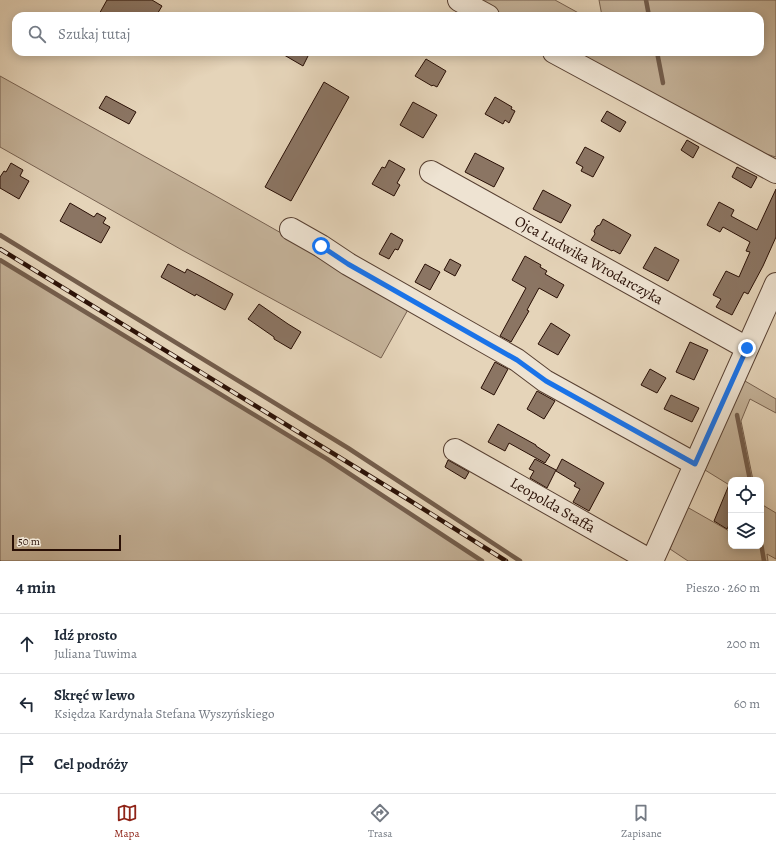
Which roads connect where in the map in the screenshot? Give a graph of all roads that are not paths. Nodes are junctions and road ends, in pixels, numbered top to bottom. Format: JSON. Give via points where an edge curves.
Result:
{"nodes":[{"id":1,"x":459,"y":0,"type":"edge"},
{"id":2,"x":481,"y":12,"type":"edge"},
{"id":3,"x":561,"y":56,"type":"edge"},
{"id":4,"x":431,"y":172,"type":"dead end"},
{"id":5,"x":776,"y":172,"type":"edge"},
{"id":6,"x":291,"y":229,"type":"dead end"},
{"id":7,"x":776,"y":284,"type":"edge"},
{"id":8,"x":747,"y":348,"type":"junction"},
{"id":9,"x":455,"y":450,"type":"dead end"},
{"id":10,"x":695,"y":464,"type":"junction"},
{"id":11,"x":651,"y":561,"type":"edge"}],
"edges":[{"from":1,"to":2,"type":"street"},
{"from":3,"to":5,"type":"street"},
{"from":4,"to":8,"type":"street","name":"Ojca Ludwika Wrodarczyka"},
{"from":6,"to":10,"type":"street","via":[[517,360],[546,381]]},
{"from":7,"to":8,"type":"street"},
{"from":8,"to":10,"type":"street"},
{"from":9,"to":11,"type":"street","name":"Leopolda Staffa"},
{"from":10,"to":11,"type":"street"}]}
